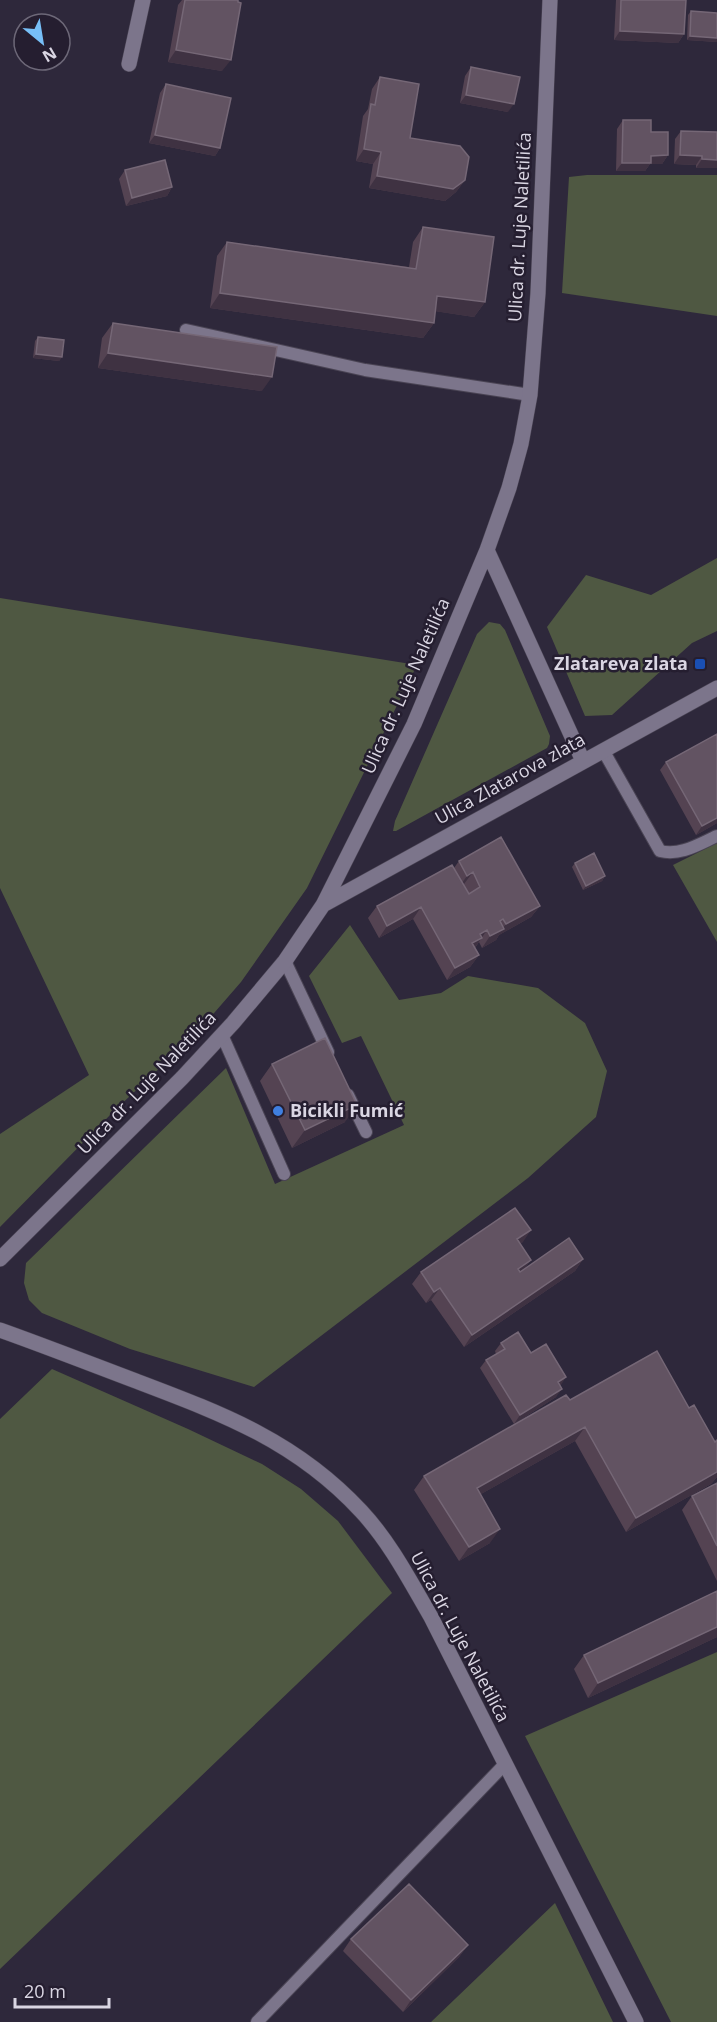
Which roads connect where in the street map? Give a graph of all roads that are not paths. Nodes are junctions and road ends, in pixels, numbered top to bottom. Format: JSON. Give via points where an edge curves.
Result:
{"nodes":[{"id":1,"x":143,"y":0,"type":"edge"},
{"id":2,"x":550,"y":0,"type":"edge"},
{"id":3,"x":129,"y":64,"type":"dead end"},
{"id":4,"x":186,"y":330,"type":"dead end"},
{"id":5,"x":530,"y":395,"type":"junction"},
{"id":6,"x":487,"y":550,"type":"junction"},
{"id":7,"x":717,"y":688,"type":"edge"},
{"id":8,"x":603,"y":750,"type":"junction"},
{"id":9,"x":583,"y":761,"type":"junction"},
{"id":10,"x":717,"y":836,"type":"edge"},
{"id":11,"x":323,"y":905,"type":"junction"},
{"id":12,"x":285,"y":960,"type":"junction"},
{"id":13,"x":222,"y":1035,"type":"junction"},
{"id":14,"x":366,"y":1132,"type":"dead end"},
{"id":15,"x":284,"y":1174,"type":"dead end"},
{"id":16,"x":0,"y":1259,"type":"edge"},
{"id":17,"x":0,"y":1330,"type":"edge"},
{"id":18,"x":505,"y":1764,"type":"junction"},
{"id":19,"x":257,"y":2022,"type":"edge"},
{"id":20,"x":636,"y":2022,"type":"edge"}],
"edges":[{"from":1,"to":3,"type":"street"},
{"from":2,"to":5,"type":"street","name":"Ulica dr. Luje Naletilića"},
{"from":4,"to":5,"type":"lane","via":[[365,370]]},
{"from":5,"to":6,"type":"street","name":"Ulica dr. Luje Naletilića","via":[[509,488]]},
{"from":6,"to":9,"type":"street"},
{"from":6,"to":11,"type":"street","name":"Ulica dr. Luje Naletilića","via":[[414,724]]},
{"from":7,"to":8,"type":"street","name":"Ulica Zlatarova zlata"},
{"from":8,"to":9,"type":"street","name":"Ulica Zlatarova zlata"},
{"from":8,"to":10,"type":"lane","via":[[660,851],[684,851]]},
{"from":9,"to":11,"type":"street","name":"Ulica Zlatarova zlata"},
{"from":11,"to":12,"type":"street","name":"Ulica dr. Luje Naletilića"},
{"from":12,"to":13,"type":"street","name":"Ulica dr. Luje Naletilića"},
{"from":12,"to":14,"type":"lane"},
{"from":13,"to":15,"type":"lane"},
{"from":13,"to":16,"type":"street","name":"Ulica dr. Luje Naletilića"},
{"from":17,"to":18,"type":"street","name":"Ulica dr. Luje Naletilića","via":[[230,1418],[282,1445],[320,1473],[362,1512],[400,1566],[431,1617]]},
{"from":18,"to":19,"type":"lane"},
{"from":18,"to":20,"type":"street","name":"Ulica dr. Luje Naletilića"}]}
